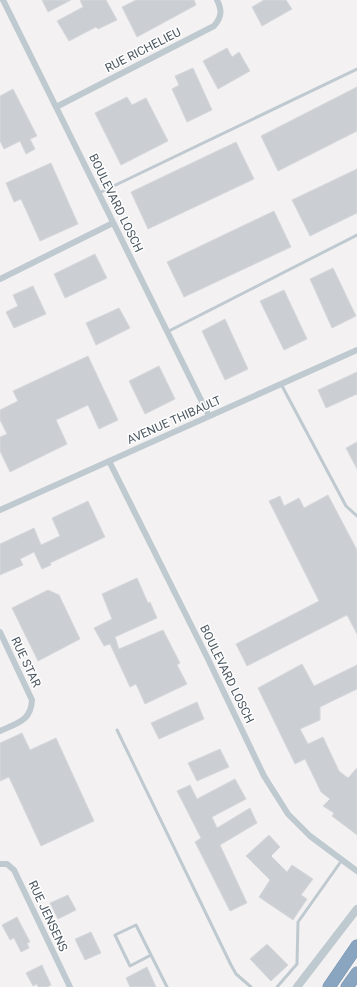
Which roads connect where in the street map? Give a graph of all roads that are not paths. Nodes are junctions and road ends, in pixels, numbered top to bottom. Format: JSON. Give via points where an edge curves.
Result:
{"nodes":[{"id":1,"x":3,"y":0,"type":"edge"},
{"id":2,"x":217,"y":0,"type":"edge"},
{"id":3,"x":357,"y":69,"type":"edge"},
{"id":4,"x":56,"y":107,"type":"junction"},
{"id":5,"x":99,"y":193,"type":"junction"},
{"id":6,"x":113,"y":223,"type":"junction"},
{"id":7,"x":357,"y":235,"type":"edge"},
{"id":8,"x":0,"y":279,"type":"edge"},
{"id":9,"x":167,"y":332,"type":"junction"},
{"id":10,"x":357,"y":350,"type":"edge"},
{"id":11,"x":281,"y":384,"type":"junction"},
{"id":12,"x":209,"y":416,"type":"junction"},
{"id":13,"x":108,"y":461,"type":"junction"},
{"id":14,"x":0,"y":510,"type":"edge"},
{"id":15,"x":357,"y":516,"type":"edge"},
{"id":16,"x":0,"y":632,"type":"edge"},
{"id":17,"x":117,"y":730,"type":"dead end"},
{"id":18,"x":0,"y":731,"type":"edge"},
{"id":19,"x":342,"y":860,"type":"junction"},
{"id":20,"x":0,"y":864,"type":"edge"},
{"id":21,"x":357,"y":871,"type":"edge"},
{"id":22,"x":357,"y":909,"type":"edge"},
{"id":23,"x":354,"y":951,"type":"edge"},
{"id":24,"x":150,"y":955,"type":"junction"},
{"id":25,"x":357,"y":973,"type":"edge"},
{"id":26,"x":70,"y":987,"type":"edge"},
{"id":27,"x":167,"y":987,"type":"edge"},
{"id":28,"x":252,"y":987,"type":"edge"},
{"id":29,"x":277,"y":987,"type":"edge"},
{"id":30,"x":297,"y":987,"type":"edge"},
{"id":31,"x":322,"y":987,"type":"edge"},
{"id":32,"x":329,"y":987,"type":"edge"},
{"id":33,"x":347,"y":987,"type":"edge"}],
"edges":[{"from":1,"to":4,"type":"street","name":"BOULEVARD LOSCH"},
{"from":2,"to":4,"type":"street","name":"RUE RICHELIEU","via":[[221,13],[214,26]]},
{"from":3,"to":5,"type":"lane"},
{"from":4,"to":5,"type":"street","name":"BOULEVARD LOSCH"},
{"from":5,"to":6,"type":"street","name":"BOULEVARD LOSCH"},
{"from":6,"to":8,"type":"street"},
{"from":6,"to":9,"type":"street","name":"BOULEVARD LOSCH"},
{"from":7,"to":9,"type":"lane"},
{"from":9,"to":12,"type":"street","name":"BOULEVARD LOSCH"},
{"from":10,"to":11,"type":"street","name":"AVENUE THIBAULT"},
{"from":11,"to":12,"type":"street","name":"AVENUE THIBAULT"},
{"from":11,"to":15,"type":"lane","via":[[346,506]]},
{"from":12,"to":13,"type":"street","name":"AVENUE THIBAULT"},
{"from":13,"to":14,"type":"street","name":"AVENUE THIBAULT"},
{"from":13,"to":19,"type":"street","name":"BOULEVARD LOSCH","via":[[264,776],[288,814],[310,836]]},
{"from":16,"to":18,"type":"street","name":"RUE STAR","via":[[32,700],[32,705],[24,719]]},
{"from":17,"to":28,"type":"lane","via":[[236,974]]},
{"from":19,"to":21,"type":"street","name":"BOULEVARD LOSCH"},
{"from":19,"to":29,"type":"lane","via":[[298,922],[297,964]]},
{"from":20,"to":26,"type":"street","name":"RUE JENSENS","via":[[7,864],[14,870]]},
{"from":22,"to":30,"type":"street"},
{"from":23,"to":31,"type":"highway"},
{"from":23,"to":32,"type":"highway"},
{"from":24,"to":24,"type":"lane","via":[[136,925],[115,935],[130,966]]},
{"from":24,"to":27,"type":"lane"},
{"from":25,"to":33,"type":"highway"}]}
